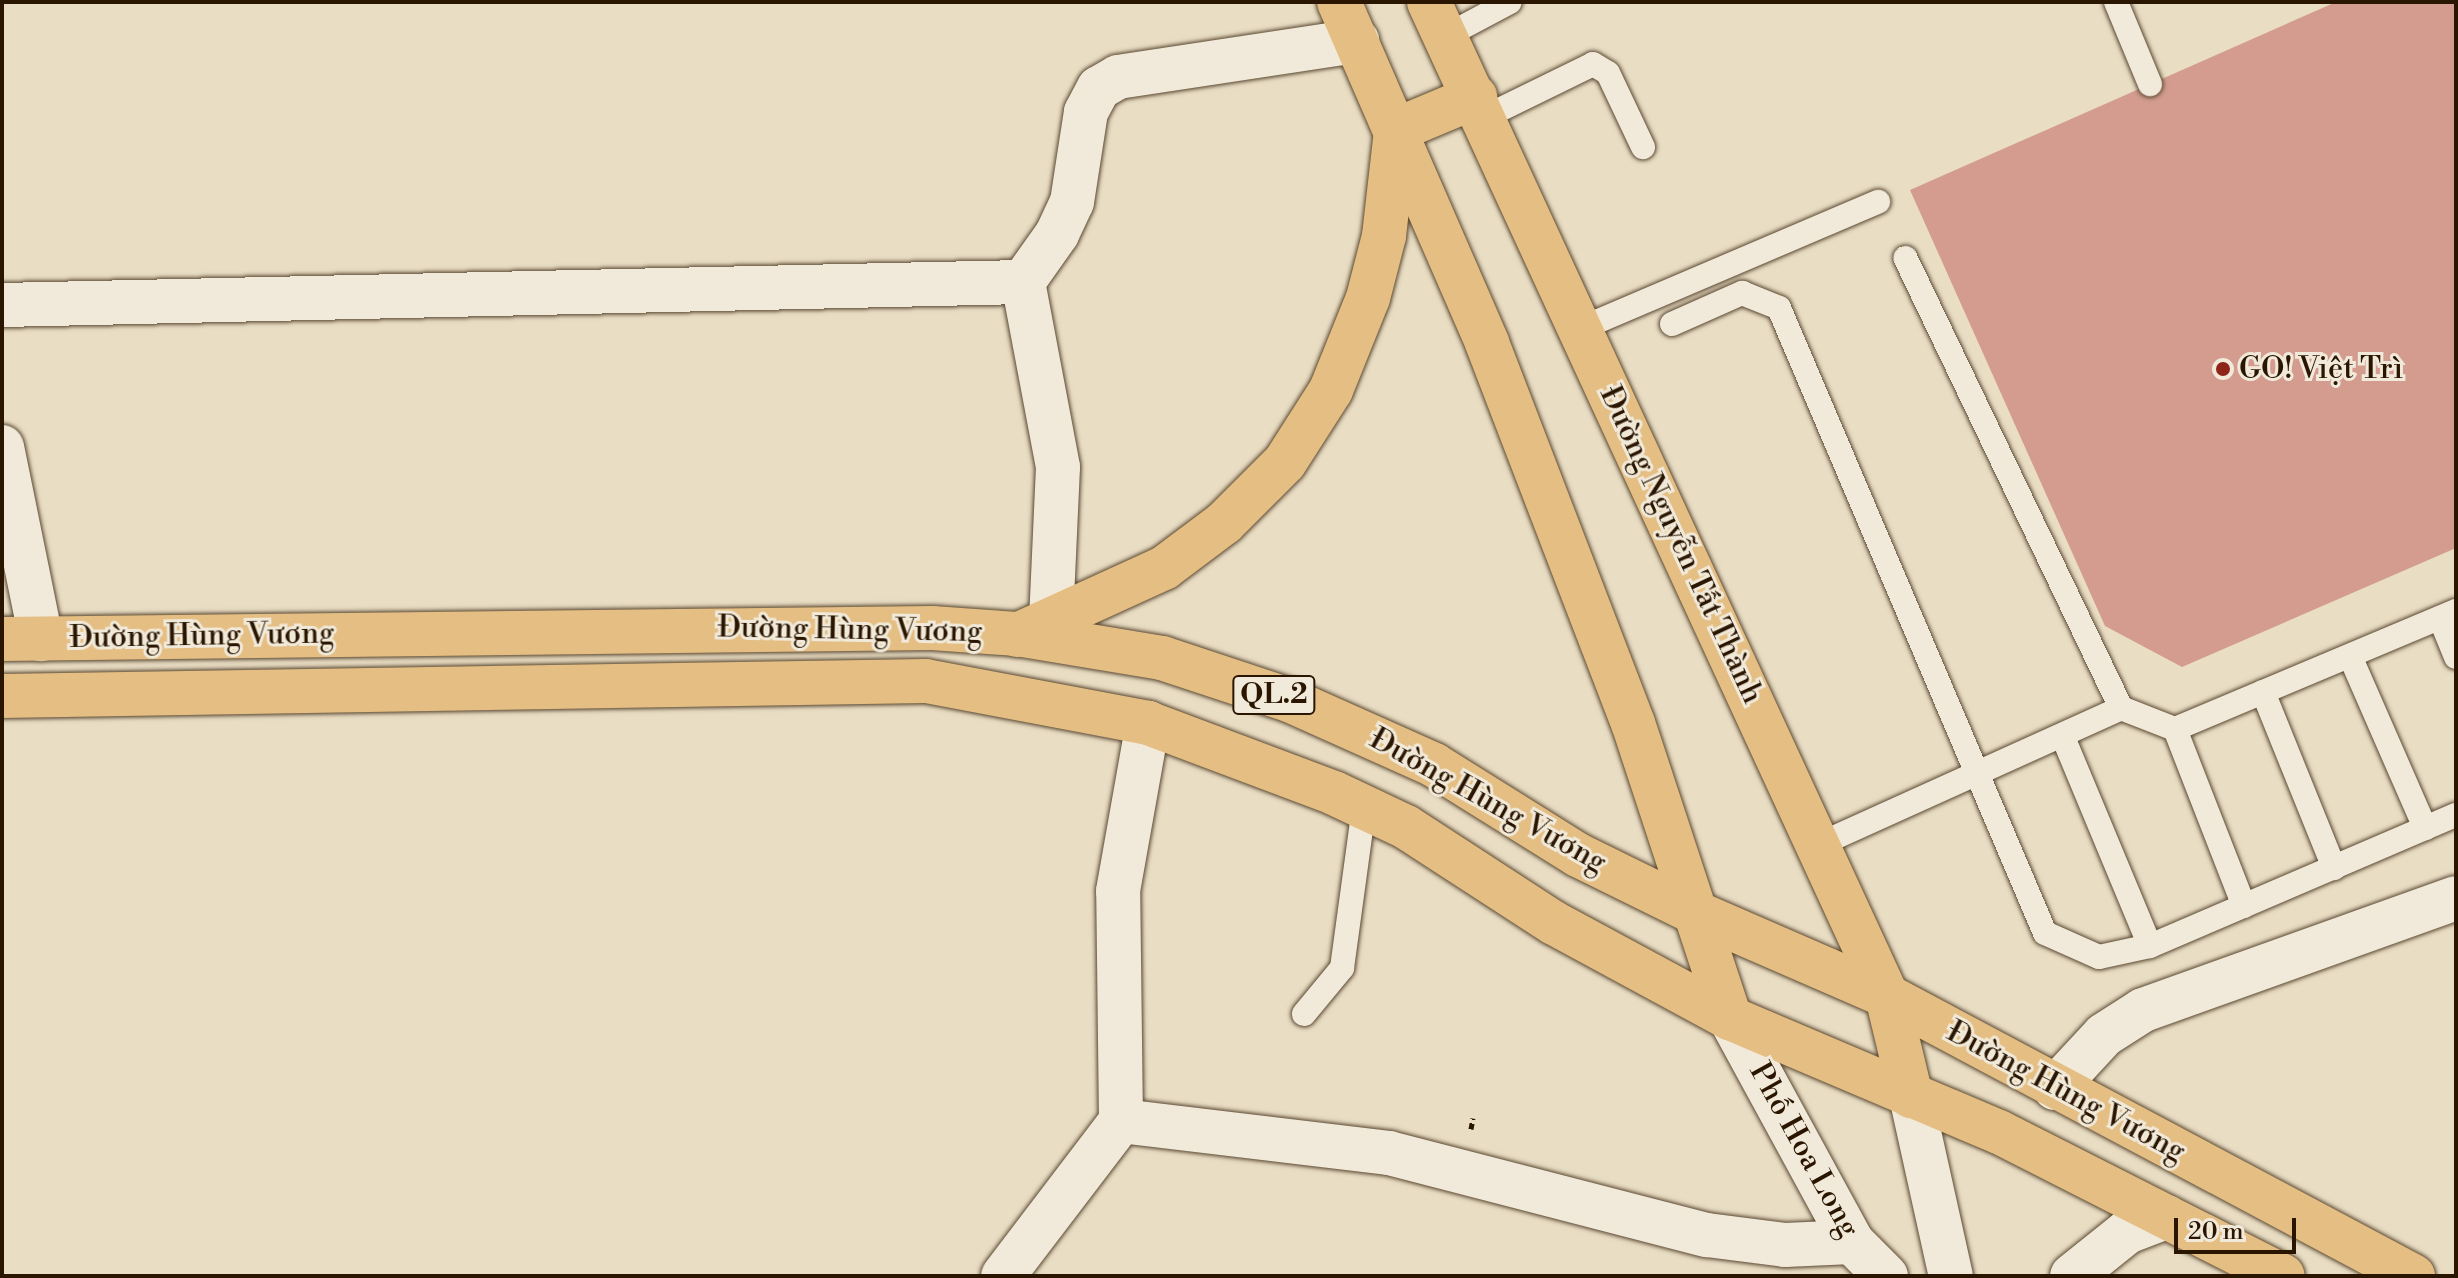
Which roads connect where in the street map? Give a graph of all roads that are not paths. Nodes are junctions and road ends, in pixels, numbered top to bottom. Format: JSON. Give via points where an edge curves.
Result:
{"nodes":[{"id":1,"x":1339,"y":2,"type":"edge"},
{"id":2,"x":1510,"y":2,"type":"edge"},
{"id":3,"x":2116,"y":2,"type":"edge"},
{"id":4,"x":1437,"y":19,"type":"edge"},
{"id":5,"x":1357,"y":41,"type":"junction"},
{"id":6,"x":2150,"y":84,"type":"dead end"},
{"id":7,"x":1480,"y":107,"type":"junction"},
{"id":8,"x":1396,"y":130,"type":"junction"},
{"id":9,"x":1643,"y":147,"type":"dead end"},
{"id":10,"x":1878,"y":202,"type":"dead end"},
{"id":11,"x":1905,"y":258,"type":"dead end"},
{"id":12,"x":1023,"y":282,"type":"junction"},
{"id":13,"x":2,"y":305,"type":"edge"},
{"id":14,"x":1672,"y":324,"type":"dead end"},
{"id":15,"x":1582,"y":328,"type":"junction"},
{"id":16,"x":2,"y":447,"type":"edge"},
{"id":17,"x":2448,"y":615,"type":"edge"},
{"id":18,"x":1034,"y":627,"type":"junction"},
{"id":19,"x":22,"y":639,"type":"edge"},
{"id":20,"x":2350,"y":656,"type":"junction"},
{"id":21,"x":2456,"y":657,"type":"edge"},
{"id":22,"x":2263,"y":692,"type":"junction"},
{"id":23,"x":1013,"y":695,"type":"junction"},
{"id":24,"x":2,"y":696,"type":"edge"},
{"id":25,"x":2121,"y":708,"type":"junction"},
{"id":26,"x":1148,"y":723,"type":"junction"},
{"id":27,"x":2175,"y":729,"type":"junction"},
{"id":28,"x":2063,"y":737,"type":"junction"},
{"id":29,"x":1975,"y":776,"type":"junction"},
{"id":30,"x":1364,"y":807,"type":"junction"},
{"id":31,"x":2456,"y":815,"type":"edge"},
{"id":32,"x":2425,"y":828,"type":"junction"},
{"id":33,"x":1818,"y":845,"type":"junction"},
{"id":34,"x":2334,"y":868,"type":"junction"},
{"id":35,"x":2456,"y":898,"type":"edge"},
{"id":36,"x":2244,"y":906,"type":"junction"},
{"id":37,"x":1694,"y":912,"type":"junction"},
{"id":38,"x":2150,"y":946,"type":"junction"},
{"id":39,"x":1887,"y":996,"type":"junction"},
{"id":40,"x":1304,"y":1014,"type":"dead end"},
{"id":41,"x":1730,"y":1018,"type":"junction"},
{"id":42,"x":2055,"y":1088,"type":"junction"},
{"id":43,"x":1911,"y":1096,"type":"junction"},
{"id":44,"x":1121,"y":1121,"type":"junction"},
{"id":45,"x":2166,"y":1217,"type":"junction"},
{"id":46,"x":1852,"y":1242,"type":"junction"},
{"id":47,"x":1003,"y":1276,"type":"edge"},
{"id":48,"x":1886,"y":1276,"type":"edge"},
{"id":49,"x":1951,"y":1276,"type":"edge"},
{"id":50,"x":2072,"y":1276,"type":"edge"},
{"id":51,"x":2283,"y":1276,"type":"edge"},
{"id":52,"x":2413,"y":1276,"type":"edge"}],
"edges":[{"from":1,"to":5,"type":"main road"},
{"from":2,"to":4,"type":"lane"},
{"from":3,"to":6,"type":"lane"},
{"from":4,"to":7,"type":"main road","name":"Đường Nguyễn Tất Thành"},
{"from":5,"to":8,"type":"main road"},
{"from":5,"to":12,"type":"street","via":[[1118,77],[1099,88],[1086,112],[1072,202]]},
{"from":7,"to":8,"type":"main road"},
{"from":7,"to":9,"type":"lane","via":[[1593,64],[1608,73]]},
{"from":7,"to":15,"type":"main road","name":"Đường Nguyễn Tất Thành"},
{"from":8,"to":18,"type":"main road","via":[[1384,236],[1368,298],[1331,390],[1293,450],[1256,494],[1174,561],[1141,582]]},
{"from":8,"to":37,"type":"main road","via":[[1487,343],[1633,723]]},
{"from":10,"to":15,"type":"lane"},
{"from":11,"to":25,"type":"lane"},
{"from":12,"to":13,"type":"street"},
{"from":12,"to":18,"type":"street","via":[[1058,467]]},
{"from":14,"to":29,"type":"lane","via":[[1742,293],[1779,308]]},
{"from":15,"to":33,"type":"main road","name":"Đường Nguyễn Tất Thành"},
{"from":16,"to":19,"type":"street"},
{"from":17,"to":20,"type":"lane"},
{"from":17,"to":21,"type":"lane"},
{"from":18,"to":19,"type":"main road","name":"Đường Hùng Vương","number":"QL.2"},
{"from":18,"to":23,"type":"main road"},
{"from":18,"to":37,"type":"main road","name":"Đường Hùng Vương","number":"QL.2","via":[[1162,658],[1351,725],[1434,765],[1578,855]]},
{"from":20,"to":22,"type":"lane"},
{"from":20,"to":32,"type":"lane"},
{"from":22,"to":27,"type":"lane"},
{"from":22,"to":34,"type":"lane"},
{"from":23,"to":24,"type":"main road","name":"Đường Hùng Vương","number":"QL.2","via":[[926,681]]},
{"from":23,"to":26,"type":"main road","name":"Đường Hùng Vương","number":"QL.2"},
{"from":25,"to":27,"type":"lane"},
{"from":25,"to":28,"type":"lane"},
{"from":26,"to":30,"type":"main road","name":"Đường Hùng Vương","number":"QL.2"},
{"from":26,"to":44,"type":"street","via":[[1118,891]]},
{"from":27,"to":36,"type":"lane"},
{"from":28,"to":29,"type":"lane"},
{"from":28,"to":38,"type":"lane"},
{"from":29,"to":33,"type":"lane"},
{"from":29,"to":38,"type":"lane","via":[[2045,933],[2099,957]]},
{"from":30,"to":40,"type":"lane","via":[[1342,968]]},
{"from":30,"to":41,"type":"main road","name":"Đường Hùng Vương","number":"QL.2","via":[[1406,827],[1554,923]]},
{"from":31,"to":32,"type":"lane"},
{"from":32,"to":34,"type":"lane"},
{"from":33,"to":39,"type":"main road","name":"Đường Nguyễn Tất Thành"},
{"from":34,"to":36,"type":"lane"},
{"from":35,"to":42,"type":"street","via":[[2143,1010],[2104,1035]]},
{"from":36,"to":38,"type":"lane"},
{"from":37,"to":39,"type":"main road","name":"Đường Hùng Vương","number":"QL.2"},
{"from":37,"to":41,"type":"main road"},
{"from":39,"to":42,"type":"main road","name":"Đường Hùng Vương","number":"QL.2"},
{"from":39,"to":43,"type":"main road","name":"Đường Nguyễn Tất Thành"},
{"from":41,"to":43,"type":"main road","name":"Đường Hùng Vương","number":"QL.2"},
{"from":41,"to":46,"type":"street","name":"Phố Hoa Long"},
{"from":42,"to":52,"type":"main road","name":"Đường Hùng Vương","number":"QL.2"},
{"from":43,"to":45,"type":"main road","name":"Đường Hùng Vương","number":"QL.2","via":[[1999,1132]]},
{"from":43,"to":49,"type":"street"},
{"from":44,"to":46,"type":"street","via":[[1389,1153],[1707,1235],[1785,1245]]},
{"from":44,"to":47,"type":"street"},
{"from":45,"to":50,"type":"street","via":[[2127,1232]]},
{"from":45,"to":51,"type":"main road","name":"Đường Hùng Vương","number":"QL.2"},
{"from":46,"to":48,"type":"street","name":"Phố Hoa Long"}]}
